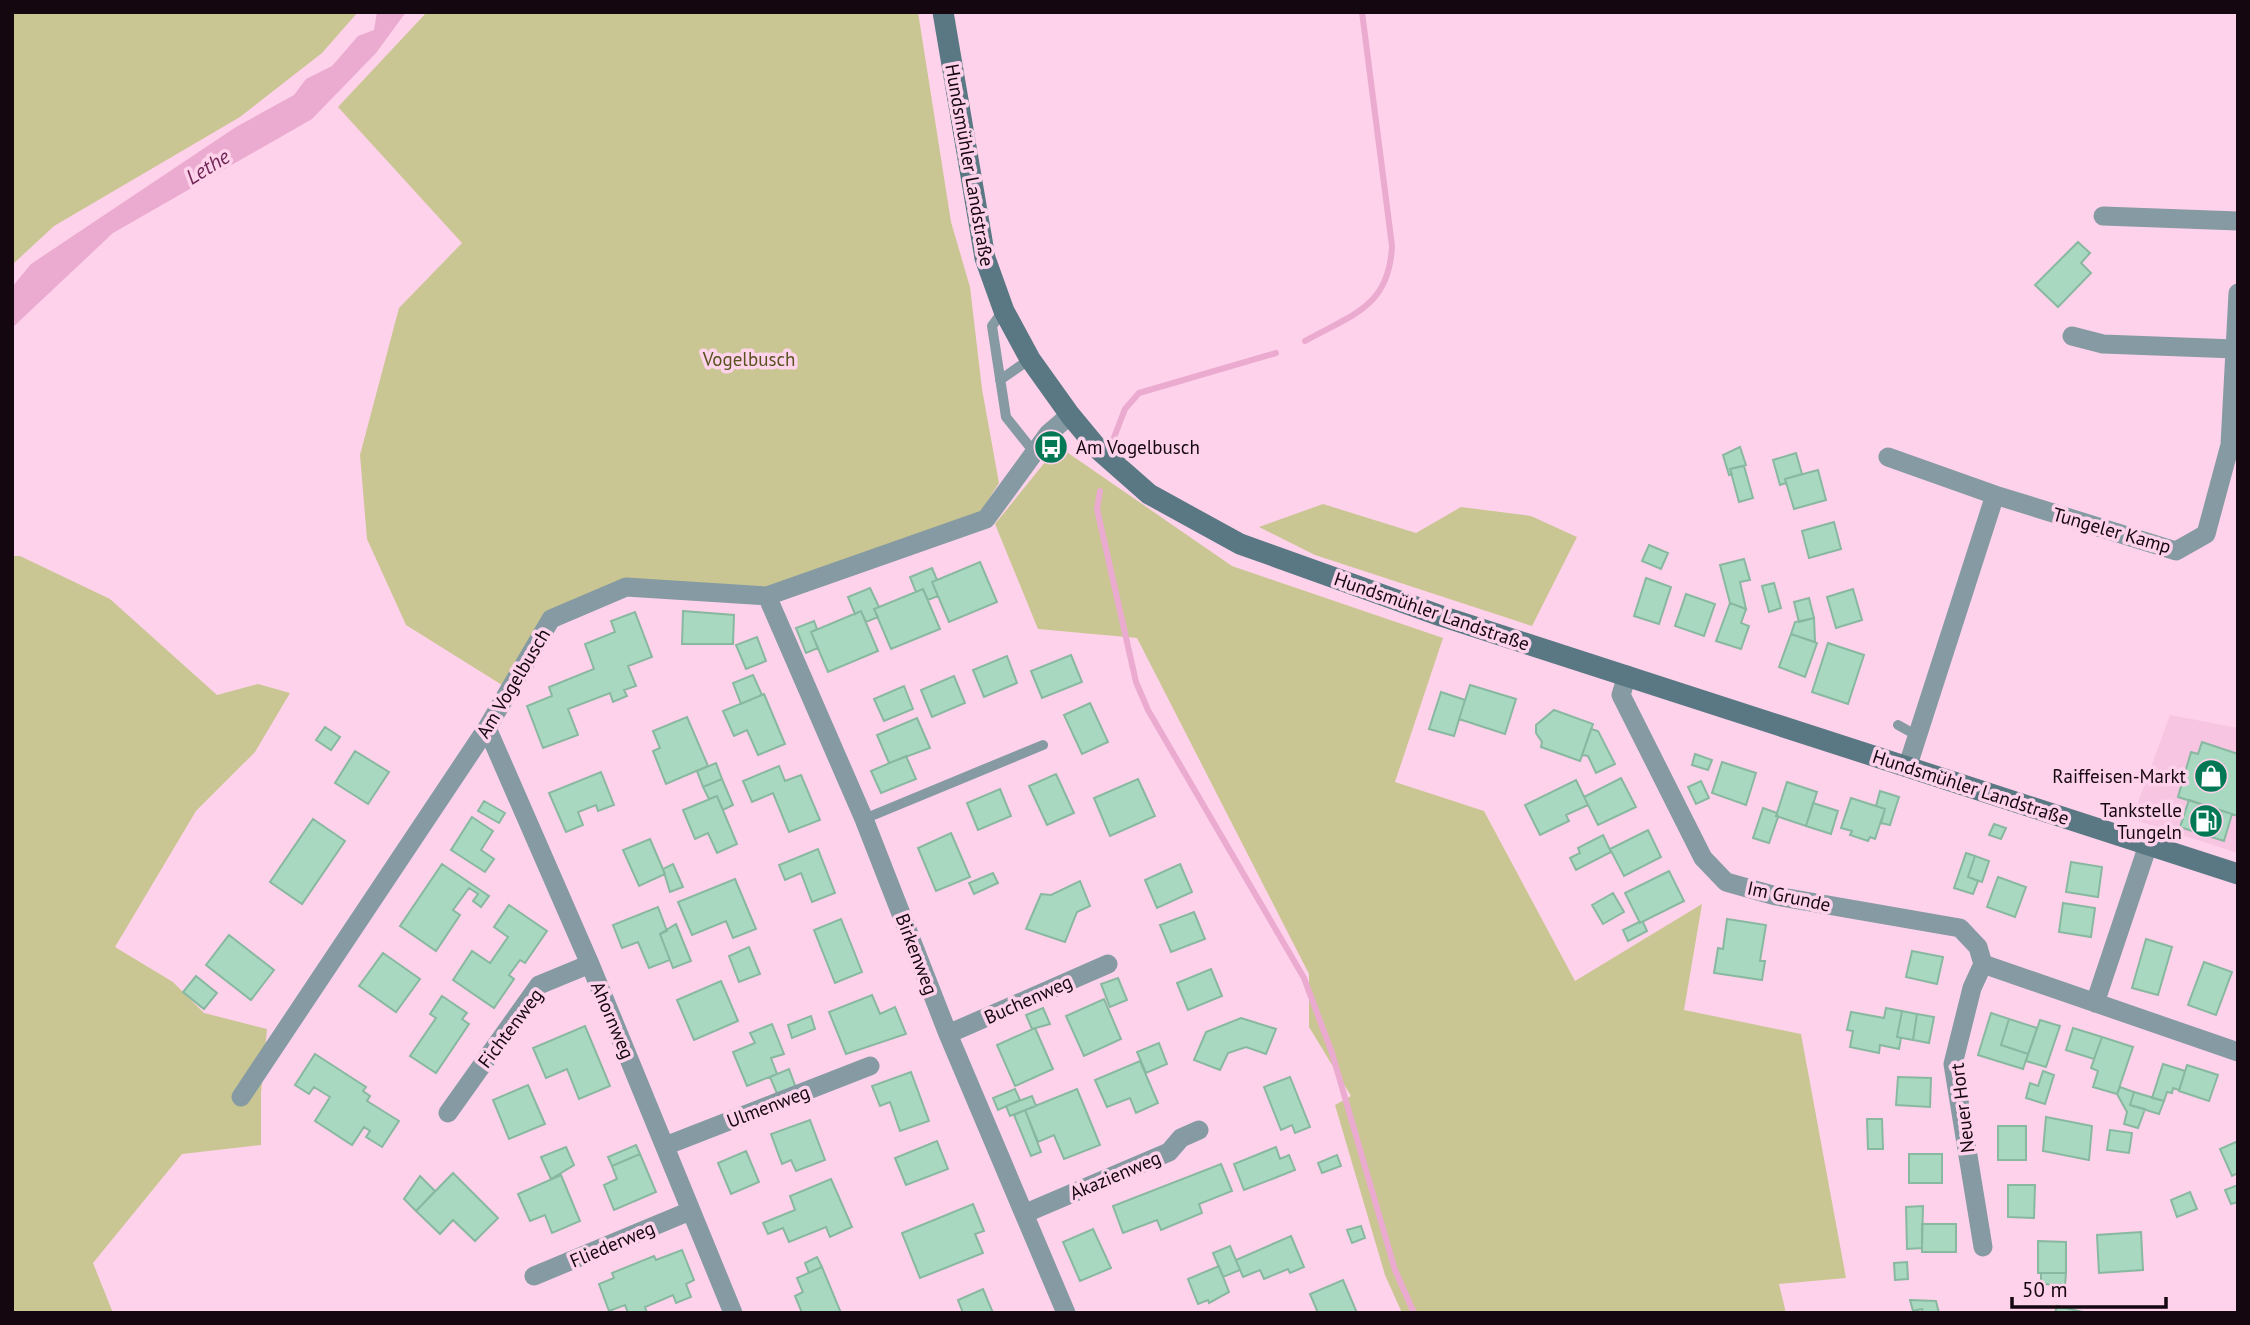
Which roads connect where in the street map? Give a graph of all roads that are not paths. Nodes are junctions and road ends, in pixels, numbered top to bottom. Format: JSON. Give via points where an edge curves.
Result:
{"nodes":[{"id":1,"x":943,"y":12,"type":"edge"},
{"id":2,"x":2104,"y":216,"type":"dead end"},
{"id":3,"x":2238,"y":221,"type":"edge"},
{"id":4,"x":2238,"y":293,"type":"edge"},
{"id":5,"x":1003,"y":311,"type":"junction"},
{"id":6,"x":2072,"y":336,"type":"dead end"},
{"id":7,"x":2235,"y":349,"type":"junction"},
{"id":8,"x":1030,"y":359,"type":"junction"},
{"id":9,"x":1000,"y":380,"type":"junction"},
{"id":10,"x":1070,"y":415,"type":"junction"},
{"id":11,"x":1034,"y":452,"type":"junction"},
{"id":12,"x":1888,"y":457,"type":"dead end"},
{"id":13,"x":1995,"y":495,"type":"junction"},
{"id":14,"x":766,"y":596,"type":"junction"},
{"id":15,"x":1628,"y":675,"type":"junction"},
{"id":16,"x":487,"y":728,"type":"junction"},
{"id":17,"x":1043,"y":745,"type":"dead end"},
{"id":18,"x":1908,"y":765,"type":"junction"},
{"id":19,"x":864,"y":820,"type":"junction"},
{"id":20,"x":2148,"y":845,"type":"junction"},
{"id":21,"x":2238,"y":874,"type":"edge"},
{"id":22,"x":590,"y":964,"type":"junction"},
{"id":23,"x":1108,"y":964,"type":"dead end"},
{"id":24,"x":1983,"y":964,"type":"junction"},
{"id":25,"x":2095,"y":1003,"type":"junction"},
{"id":26,"x":948,"y":1034,"type":"junction"},
{"id":27,"x":2238,"y":1052,"type":"edge"},
{"id":28,"x":870,"y":1066,"type":"dead end"},
{"id":29,"x":241,"y":1097,"type":"dead end"},
{"id":30,"x":448,"y":1113,"type":"dead end"},
{"id":31,"x":1199,"y":1130,"type":"dead end"},
{"id":32,"x":665,"y":1146,"type":"junction"},
{"id":33,"x":690,"y":1212,"type":"junction"},
{"id":34,"x":1026,"y":1213,"type":"junction"},
{"id":35,"x":1983,"y":1247,"type":"dead end"},
{"id":36,"x":534,"y":1276,"type":"dead end"},
{"id":37,"x":733,"y":1313,"type":"edge"},
{"id":38,"x":1066,"y":1313,"type":"edge"}],
"edges":[{"from":1,"to":5,"type":"street","name":"Hundsmühler Landstraße","via":[[985,258]]},
{"from":2,"to":3,"type":"street"},
{"from":4,"to":7,"type":"street","name":"Tungeler Kamp"},
{"from":5,"to":8,"type":"street","name":"Hundsmühler Landstraße"},
{"from":5,"to":9,"type":"lane","via":[[992,327]]},
{"from":6,"to":7,"type":"street","via":[[2103,344]]},
{"from":7,"to":13,"type":"street","name":"Tungeler Kamp","via":[[2230,445],[2206,534],[2176,551]]},
{"from":8,"to":9,"type":"lane"},
{"from":8,"to":10,"type":"street","name":"Hundsmühler Landstraße"},
{"from":9,"to":11,"type":"lane","via":[[1006,417]]},
{"from":10,"to":11,"type":"street","name":"Am Vogelbusch"},
{"from":10,"to":15,"type":"street","name":"Hundsmühler Landstraße","via":[[1099,450],[1149,494],[1240,544],[1441,616]]},
{"from":11,"to":14,"type":"street","name":"Am Vogelbusch","via":[[986,519]]},
{"from":12,"to":13,"type":"street","name":"Tungeler Kamp"},
{"from":13,"to":18,"type":"street","via":[[1907,730]]},
{"from":14,"to":16,"type":"street","name":"Am Vogelbusch","via":[[626,587],[551,619]]},
{"from":14,"to":19,"type":"street","name":"Birkenweg"},
{"from":15,"to":18,"type":"street","name":"Hundsmühler Landstraße"},
{"from":15,"to":24,"type":"street","name":"Im Grunde","via":[[1621,695],[1703,858],[1726,882],[1776,896],[1960,928],[1978,947]]},
{"from":16,"to":22,"type":"street","name":"Ahornweg"},
{"from":16,"to":29,"type":"street","name":"Am Vogelbusch"},
{"from":17,"to":19,"type":"lane"},
{"from":18,"to":20,"type":"street","name":"Hundsmühler Landstraße"},
{"from":19,"to":26,"type":"street","name":"Birkenweg"},
{"from":20,"to":21,"type":"street","name":"Hundsmühler Landstraße"},
{"from":20,"to":25,"type":"street"},
{"from":22,"to":30,"type":"street","name":"Fichtenweg","via":[[539,985]]},
{"from":22,"to":32,"type":"street","name":"Ahornweg"},
{"from":23,"to":26,"type":"street","name":"Buchenweg"},
{"from":24,"to":25,"type":"street"},
{"from":24,"to":35,"type":"street","name":"Neuer Hort","via":[[1972,988],[1953,1065]]},
{"from":25,"to":27,"type":"street"},
{"from":26,"to":34,"type":"street","name":"Birkenweg"},
{"from":28,"to":32,"type":"street","name":"Ulmenweg"},
{"from":31,"to":34,"type":"street","name":"Akazienweg","via":[[1181,1138],[1169,1153]]},
{"from":32,"to":33,"type":"street","name":"Ahornweg"},
{"from":33,"to":36,"type":"street","name":"Fliederweg"},
{"from":33,"to":37,"type":"street","name":"Ahornweg"},
{"from":34,"to":38,"type":"street","name":"Birkenweg"}]}
